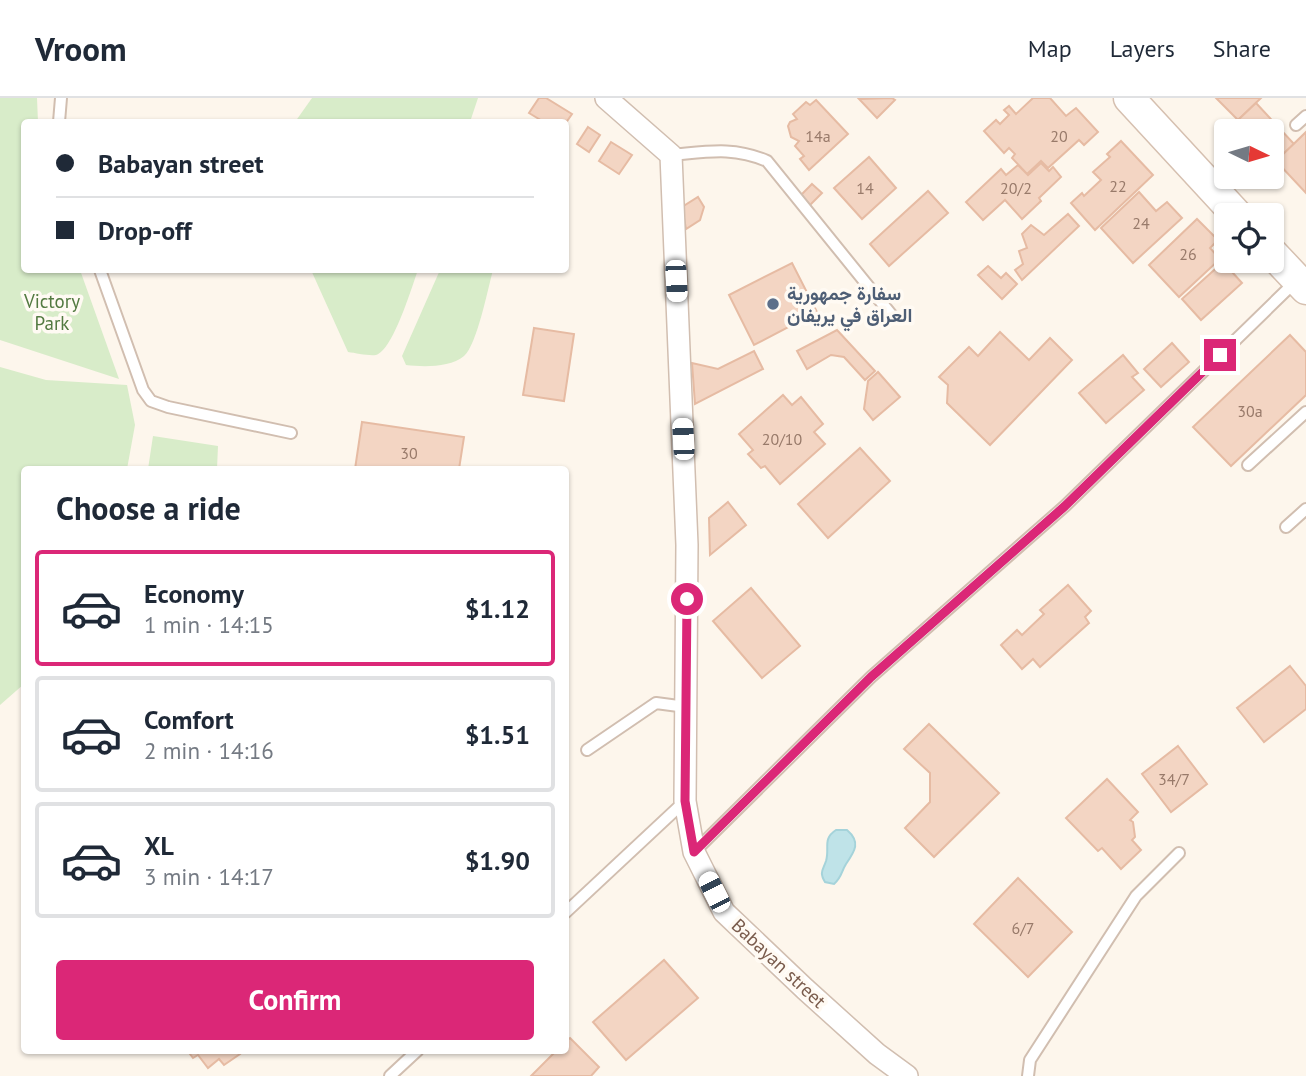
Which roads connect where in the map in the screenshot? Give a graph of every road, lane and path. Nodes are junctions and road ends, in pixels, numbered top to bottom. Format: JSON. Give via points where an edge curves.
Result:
{"nodes":[{"id":1,"x":61,"y":98,"type":"edge"},
{"id":2,"x":606,"y":98,"type":"edge"},
{"id":3,"x":1129,"y":98,"type":"edge"},
{"id":4,"x":1306,"y":116,"type":"edge"},
{"id":5,"x":59,"y":119,"type":"edge"},
{"id":6,"x":1296,"y":125,"type":"dead end"},
{"id":7,"x":671,"y":155,"type":"junction"},
{"id":8,"x":1226,"y":203,"type":"edge"},
{"id":9,"x":1284,"y":266,"type":"edge"},
{"id":10,"x":101,"y":273,"type":"edge"},
{"id":11,"x":1302,"y":285,"type":"edge"},
{"id":12,"x":894,"y":318,"type":"dead end"},
{"id":13,"x":1306,"y":412,"type":"edge"},
{"id":14,"x":291,"y":433,"type":"dead end"},
{"id":15,"x":1248,"y":465,"type":"dead end"},
{"id":16,"x":1306,"y":509,"type":"edge"},
{"id":17,"x":1286,"y":527,"type":"dead end"},
{"id":18,"x":686,"y":706,"type":"junction"},
{"id":19,"x":587,"y":750,"type":"dead end"},
{"id":20,"x":685,"y":801,"type":"junction"},
{"id":21,"x":694,"y":852,"type":"junction"},
{"id":22,"x":1179,"y":853,"type":"dead end"},
{"id":23,"x":569,"y":909,"type":"edge"},
{"id":24,"x":414,"y":1054,"type":"edge"},
{"id":25,"x":390,"y":1076,"type":"edge"},
{"id":26,"x":907,"y":1076,"type":"edge"},
{"id":27,"x":1028,"y":1076,"type":"edge"}],
"edges":[{"from":1,"to":5,"type":"lane"},
{"from":2,"to":7,"type":"street"},
{"from":3,"to":8,"type":"street"},
{"from":4,"to":6,"type":"lane"},
{"from":7,"to":12,"type":"lane","via":[[730,150],[766,161]]},
{"from":7,"to":18,"type":"street","name":"Babayan street","via":[[687,545]]},
{"from":9,"to":11,"type":"street"},
{"from":10,"to":14,"type":"lane","via":[[151,401]]},
{"from":11,"to":21,"type":"lane","via":[[1065,506],[871,677]]},
{"from":13,"to":15,"type":"lane"},
{"from":16,"to":17,"type":"lane"},
{"from":18,"to":19,"type":"lane","via":[[656,703]]},
{"from":18,"to":20,"type":"street","name":"Babayan street"},
{"from":20,"to":21,"type":"street","name":"Babayan street"},
{"from":20,"to":23,"type":"lane"},
{"from":21,"to":26,"type":"street","name":"Babayan street","via":[[724,912],[877,1054]]},
{"from":22,"to":27,"type":"lane","via":[[1136,897],[1030,1060]]},
{"from":24,"to":25,"type":"lane"}]}
